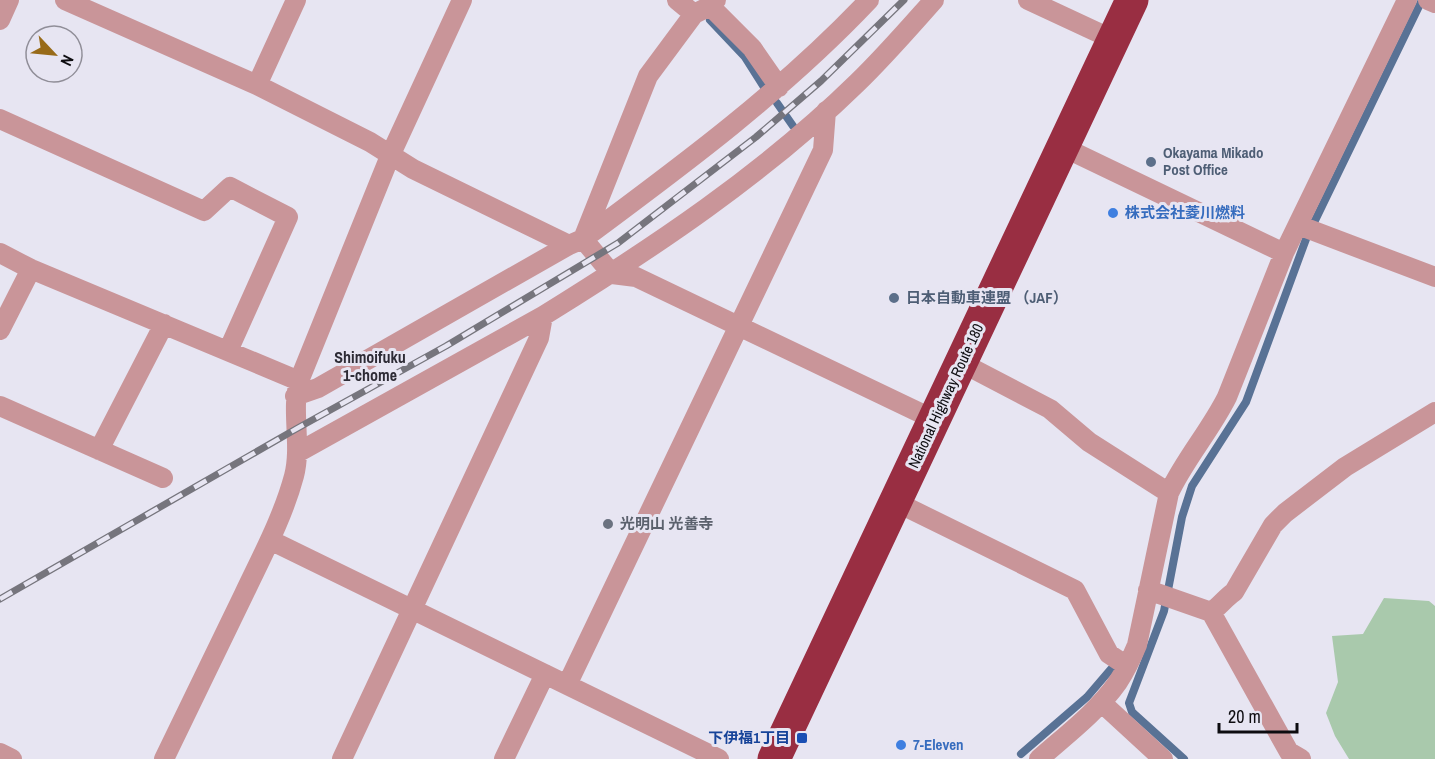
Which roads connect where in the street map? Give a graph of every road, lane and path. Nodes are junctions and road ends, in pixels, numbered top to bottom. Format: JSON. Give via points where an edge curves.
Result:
{"nodes":[{"id":1,"x":9,"y":0,"type":"edge"},
{"id":2,"x":65,"y":0,"type":"edge"},
{"id":3,"x":296,"y":0,"type":"edge"},
{"id":4,"x":462,"y":0,"type":"edge"},
{"id":5,"x":677,"y":0,"type":"edge"},
{"id":6,"x":869,"y":0,"type":"edge"},
{"id":7,"x":934,"y":0,"type":"edge"},
{"id":8,"x":1028,"y":0,"type":"edge"},
{"id":9,"x":1132,"y":0,"type":"edge"},
{"id":10,"x":1407,"y":0,"type":"edge"},
{"id":11,"x":1428,"y":0,"type":"edge"},
{"id":12,"x":1435,"y":3,"type":"edge"},
{"id":13,"x":707,"y":7,"type":"edge"},
{"id":14,"x":0,"y":20,"type":"edge"},
{"id":15,"x":1113,"y":40,"type":"junction"},
{"id":16,"x":257,"y":85,"type":"junction"},
{"id":17,"x":779,"y":87,"type":"junction"},
{"id":18,"x":826,"y":111,"type":"junction"},
{"id":19,"x":0,"y":119,"type":"edge"},
{"id":20,"x":1063,"y":147,"type":"junction"},
{"id":21,"x":390,"y":156,"type":"junction"},
{"id":22,"x":1309,"y":229,"type":"junction"},
{"id":23,"x":576,"y":242,"type":"junction"},
{"id":24,"x":1284,"y":253,"type":"junction"},
{"id":25,"x":0,"y":254,"type":"edge"},
{"id":26,"x":31,"y":269,"type":"junction"},
{"id":27,"x":612,"y":274,"type":"junction"},
{"id":28,"x":1435,"y":277,"type":"edge"},
{"id":29,"x":543,"y":316,"type":"junction"},
{"id":30,"x":164,"y":324,"type":"junction"},
{"id":31,"x":740,"y":327,"type":"junction"},
{"id":32,"x":0,"y":330,"type":"edge"},
{"id":33,"x":228,"y":351,"type":"junction"},
{"id":34,"x":962,"y":363,"type":"junction"},
{"id":35,"x":297,"y":388,"type":"junction"},
{"id":36,"x":0,"y":406,"type":"edge"},
{"id":37,"x":1435,"y":412,"type":"edge"},
{"id":38,"x":935,"y":420,"type":"junction"},
{"id":39,"x":99,"y":450,"type":"junction"},
{"id":40,"x":297,"y":453,"type":"junction"},
{"id":41,"x":163,"y":478,"type":"dead end"},
{"id":42,"x":1169,"y":493,"type":"junction"},
{"id":43,"x":896,"y":502,"type":"junction"},
{"id":44,"x":270,"y":540,"type":"junction"},
{"id":45,"x":1154,"y":592,"type":"junction"},
{"id":46,"x":412,"y":610,"type":"junction"},
{"id":47,"x":1210,"y":612,"type":"junction"},
{"id":48,"x":1124,"y":673,"type":"junction"},
{"id":49,"x":545,"y":674,"type":"junction"},
{"id":50,"x":567,"y":685,"type":"junction"},
{"id":51,"x":1102,"y":703,"type":"junction"},
{"id":52,"x":0,"y":753,"type":"edge"},
{"id":53,"x":12,"y":759,"type":"edge"},
{"id":54,"x":164,"y":759,"type":"edge"},
{"id":55,"x":342,"y":759,"type":"edge"},
{"id":56,"x":504,"y":759,"type":"edge"},
{"id":57,"x":719,"y":759,"type":"edge"},
{"id":58,"x":774,"y":759,"type":"edge"},
{"id":59,"x":1039,"y":759,"type":"edge"},
{"id":60,"x":1163,"y":759,"type":"edge"},
{"id":61,"x":1301,"y":759,"type":"edge"}],
"edges":[{"from":1,"to":14,"type":"street"},
{"from":2,"to":16,"type":"street"},
{"from":3,"to":16,"type":"street"},
{"from":4,"to":21,"type":"street"},
{"from":5,"to":13,"type":"street"},
{"from":6,"to":17,"type":"street"},
{"from":7,"to":18,"type":"street"},
{"from":8,"to":15,"type":"street"},
{"from":9,"to":15,"type":"highway","name":"National Highway Route 180"},
{"from":10,"to":22,"type":"street"},
{"from":11,"to":12,"type":"street"},
{"from":13,"to":17,"type":"street","via":[[752,48]]},
{"from":13,"to":23,"type":"street","via":[[648,76]]},
{"from":15,"to":20,"type":"highway","name":"National Highway Route 180"},
{"from":16,"to":21,"type":"street"},
{"from":17,"to":23,"type":"street","via":[[689,160]]},
{"from":18,"to":27,"type":"street","via":[[768,160]]},
{"from":18,"to":31,"type":"street","via":[[823,150]]},
{"from":19,"to":33,"type":"street","via":[[204,211],[230,187],[288,217]]},
{"from":20,"to":24,"type":"street"},
{"from":20,"to":34,"type":"highway","name":"National Highway Route 180"},
{"from":21,"to":23,"type":"street"},
{"from":21,"to":35,"type":"street"},
{"from":22,"to":24,"type":"street"},
{"from":22,"to":28,"type":"street"},
{"from":23,"to":27,"type":"street"},
{"from":23,"to":35,"type":"street","via":[[318,388]]},
{"from":24,"to":42,"type":"street","via":[[1227,397]]},
{"from":25,"to":26,"type":"street"},
{"from":26,"to":30,"type":"street"},
{"from":26,"to":32,"type":"street"},
{"from":27,"to":29,"type":"street"},
{"from":27,"to":31,"type":"street","via":[[636,277]]},
{"from":29,"to":40,"type":"street"},
{"from":29,"to":46,"type":"street","via":[[539,338]]},
{"from":30,"to":33,"type":"street"},
{"from":30,"to":39,"type":"street"},
{"from":31,"to":38,"type":"street"},
{"from":31,"to":50,"type":"street"},
{"from":33,"to":35,"type":"street"},
{"from":34,"to":38,"type":"highway","name":"National Highway Route 180"},
{"from":34,"to":42,"type":"street","via":[[1050,409],[1089,442]]},
{"from":35,"to":40,"type":"street"},
{"from":36,"to":39,"type":"street"},
{"from":37,"to":47,"type":"street","via":[[1345,467],[1285,513],[1273,525],[1234,592]]},
{"from":38,"to":43,"type":"highway","name":"National Highway Route 180"},
{"from":39,"to":41,"type":"street"},
{"from":40,"to":44,"type":"street","via":[[295,474]]},
{"from":42,"to":45,"type":"street"},
{"from":43,"to":48,"type":"street","via":[[1075,590],[1108,654]]},
{"from":43,"to":58,"type":"highway","name":"National Highway Route 180"},
{"from":44,"to":46,"type":"street"},
{"from":44,"to":54,"type":"street"},
{"from":45,"to":47,"type":"street"},
{"from":45,"to":48,"type":"street"},
{"from":46,"to":49,"type":"street"},
{"from":46,"to":55,"type":"street"},
{"from":47,"to":61,"type":"street","via":[[1289,752]]},
{"from":48,"to":51,"type":"street"},
{"from":49,"to":50,"type":"street"},
{"from":49,"to":56,"type":"street"},
{"from":50,"to":57,"type":"street"},
{"from":51,"to":59,"type":"street"},
{"from":51,"to":60,"type":"street"},
{"from":52,"to":53,"type":"street"}]}
